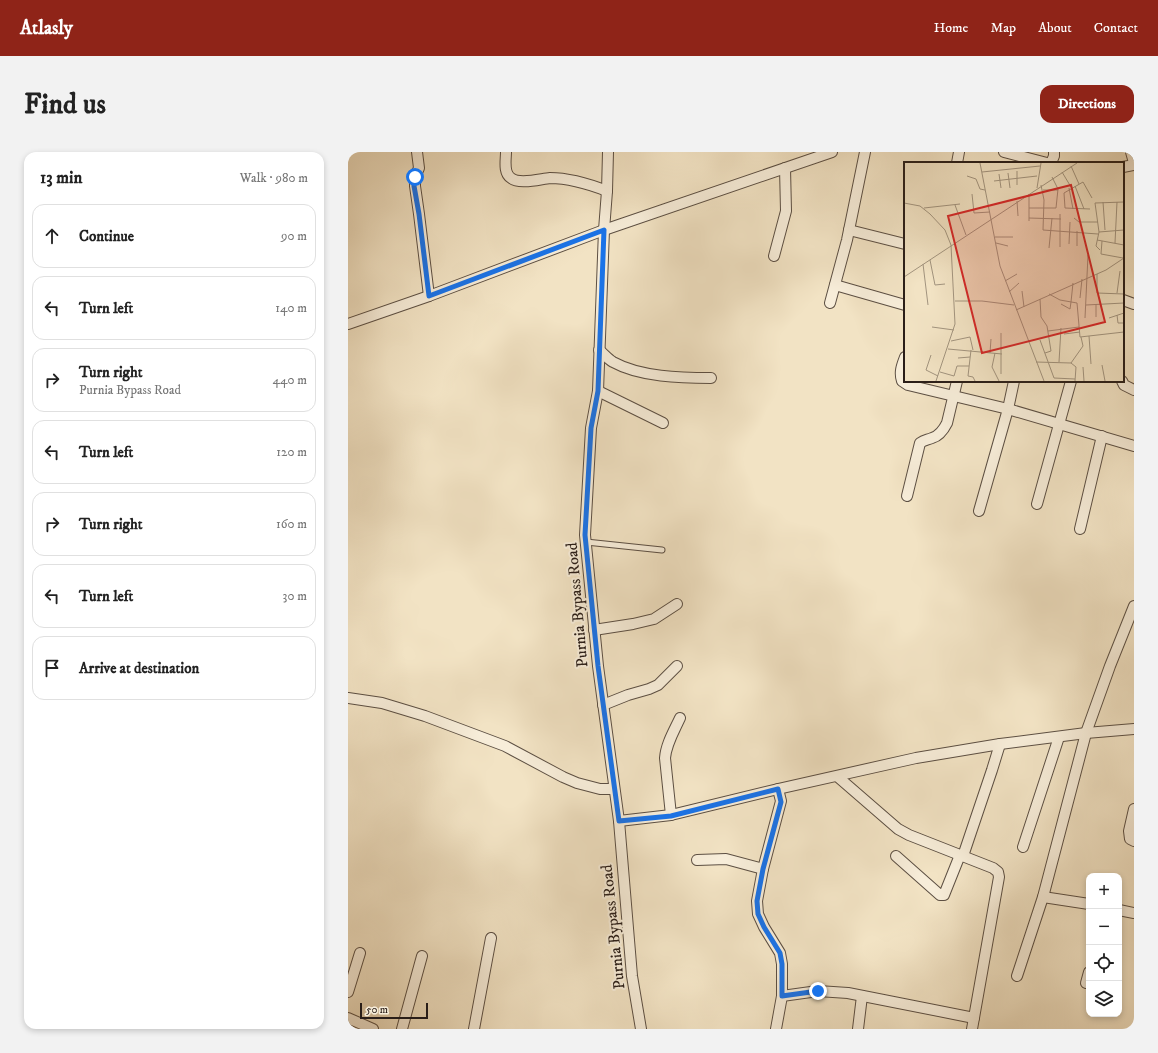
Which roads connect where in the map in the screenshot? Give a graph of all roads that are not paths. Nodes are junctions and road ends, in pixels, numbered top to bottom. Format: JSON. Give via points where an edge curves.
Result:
{"nodes":[{"id":1,"x":417,"y":152,"type":"edge"},
{"id":2,"x":506,"y":152,"type":"edge"},
{"id":3,"x":608,"y":152,"type":"edge"},
{"id":4,"x":832,"y":152,"type":"edge"},
{"id":5,"x":865,"y":152,"type":"edge"},
{"id":6,"x":959,"y":152,"type":"edge"},
{"id":7,"x":1004,"y":152,"type":"edge"},
{"id":8,"x":1054,"y":152,"type":"edge"},
{"id":9,"x":1131,"y":152,"type":"edge"},
{"id":10,"x":957,"y":162,"type":"edge"},
{"id":11,"x":1043,"y":162,"type":"edge"},
{"id":12,"x":1051,"y":162,"type":"edge"},
{"id":13,"x":1134,"y":164,"type":"edge"},
{"id":14,"x":1124,"y":167,"type":"edge"},
{"id":15,"x":785,"y":168,"type":"junction"},
{"id":16,"x":607,"y":191,"type":"junction"},
{"id":17,"x":604,"y":230,"type":"junction"},
{"id":18,"x":849,"y":230,"type":"junction"},
{"id":19,"x":904,"y":244,"type":"edge"},
{"id":20,"x":774,"y":256,"type":"dead end"},
{"id":21,"x":835,"y":285,"type":"junction"},
{"id":22,"x":429,"y":296,"type":"junction"},
{"id":23,"x":1124,"y":300,"type":"edge"},
{"id":24,"x":830,"y":303,"type":"dead end"},
{"id":25,"x":1134,"y":304,"type":"edge"},
{"id":26,"x":904,"y":305,"type":"edge"},
{"id":27,"x":348,"y":324,"type":"edge"},
{"id":28,"x":599,"y":350,"type":"junction"},
{"id":29,"x":904,"y":360,"type":"edge"},
{"id":30,"x":711,"y":378,"type":"dead end"},
{"id":31,"x":957,"y":382,"type":"edge"},
{"id":32,"x":1014,"y":382,"type":"edge"},
{"id":33,"x":1071,"y":382,"type":"edge"},
{"id":34,"x":1122,"y":382,"type":"edge"},
{"id":35,"x":1134,"y":390,"type":"edge"},
{"id":36,"x":598,"y":391,"type":"junction"},
{"id":37,"x":953,"y":395,"type":"junction"},
{"id":38,"x":1008,"y":409,"type":"junction"},
{"id":39,"x":663,"y":423,"type":"dead end"},
{"id":40,"x":1059,"y":424,"type":"junction"},
{"id":41,"x":1102,"y":436,"type":"junction"},
{"id":42,"x":1134,"y":446,"type":"edge"},
{"id":43,"x":907,"y":496,"type":"dead end"},
{"id":44,"x":1036,"y":504,"type":"dead end"},
{"id":45,"x":979,"y":511,"type":"dead end"},
{"id":46,"x":1080,"y":529,"type":"dead end"},
{"id":47,"x":586,"y":542,"type":"junction"},
{"id":48,"x":662,"y":550,"type":"dead end"},
{"id":49,"x":677,"y":604,"type":"dead end"},
{"id":50,"x":1134,"y":606,"type":"edge"},
{"id":51,"x":594,"y":630,"type":"junction"},
{"id":52,"x":677,"y":666,"type":"dead end"},
{"id":53,"x":348,"y":698,"type":"edge"},
{"id":54,"x":603,"y":705,"type":"junction"},
{"id":55,"x":680,"y":718,"type":"dead end"},
{"id":56,"x":1134,"y":729,"type":"edge"},
{"id":57,"x":1086,"y":733,"type":"junction"},
{"id":58,"x":1059,"y":737,"type":"junction"},
{"id":59,"x":1000,"y":744,"type":"junction"},
{"id":60,"x":838,"y":776,"type":"junction"},
{"id":61,"x":614,"y":789,"type":"junction"},
{"id":62,"x":778,"y":789,"type":"junction"},
{"id":63,"x":1134,"y":808,"type":"edge"},
{"id":64,"x":671,"y":816,"type":"junction"},
{"id":65,"x":619,"y":821,"type":"junction"},
{"id":66,"x":1134,"y":841,"type":"edge"},
{"id":67,"x":1023,"y":847,"type":"dead end"},
{"id":68,"x":961,"y":855,"type":"junction"},
{"id":69,"x":896,"y":856,"type":"dead end"},
{"id":70,"x":697,"y":860,"type":"dead end"},
{"id":71,"x":763,"y":869,"type":"junction"},
{"id":72,"x":1043,"y":897,"type":"junction"},
{"id":73,"x":1086,"y":904,"type":"edge"},
{"id":74,"x":1122,"y":911,"type":"edge"},
{"id":75,"x":1134,"y":913,"type":"edge"},
{"id":76,"x":491,"y":938,"type":"dead end"},
{"id":77,"x":360,"y":953,"type":"dead end"},
{"id":78,"x":422,"y":956,"type":"dead end"},
{"id":79,"x":1017,"y":976,"type":"dead end"},
{"id":80,"x":348,"y":992,"type":"edge"},
{"id":81,"x":782,"y":996,"type":"junction"},
{"id":82,"x":862,"y":996,"type":"junction"},
{"id":83,"x":348,"y":1018,"type":"edge"},
{"id":84,"x":974,"y":1018,"type":"junction"},
{"id":85,"x":374,"y":1029,"type":"edge"},
{"id":86,"x":402,"y":1029,"type":"edge"},
{"id":87,"x":474,"y":1029,"type":"edge"},
{"id":88,"x":641,"y":1029,"type":"edge"},
{"id":89,"x":776,"y":1029,"type":"edge"},
{"id":90,"x":858,"y":1029,"type":"edge"},
{"id":91,"x":972,"y":1029,"type":"edge"}],
"edges":[{"from":1,"to":22,"type":"street","via":[[419,168],[414,186]]},
{"from":2,"to":16,"type":"street","via":[[507,174],[511,179],[570,180]]},
{"from":3,"to":16,"type":"street","name":"Purnia Bypass Road"},
{"from":4,"to":15,"type":"street"},
{"from":5,"to":18,"type":"street"},
{"from":6,"to":10,"type":"street"},
{"from":7,"to":11,"type":"street"},
{"from":8,"to":12,"type":"street"},
{"from":9,"to":13,"type":"street"},
{"from":13,"to":14,"type":"street"},
{"from":15,"to":17,"type":"street"},
{"from":15,"to":20,"type":"street","via":[[786,211]]},
{"from":16,"to":17,"type":"street","name":"Purnia Bypass Road"},
{"from":17,"to":22,"type":"street"},
{"from":17,"to":28,"type":"street","name":"Purnia Bypass Road"},
{"from":18,"to":19,"type":"street"},
{"from":18,"to":21,"type":"street"},
{"from":21,"to":24,"type":"street"},
{"from":21,"to":26,"type":"street"},
{"from":22,"to":27,"type":"street"},
{"from":23,"to":25,"type":"street"},
{"from":28,"to":30,"type":"street","via":[[612,362],[631,370],[672,377]]},
{"from":28,"to":36,"type":"street","name":"Purnia Bypass Road"},
{"from":29,"to":37,"type":"street","via":[[900,376],[902,381],[908,385]]},
{"from":31,"to":37,"type":"street"},
{"from":32,"to":38,"type":"street"},
{"from":33,"to":40,"type":"street"},
{"from":34,"to":35,"type":"street"},
{"from":36,"to":39,"type":"street"},
{"from":36,"to":47,"type":"street","name":"Purnia Bypass Road","via":[[591,428]]},
{"from":37,"to":38,"type":"street"},
{"from":37,"to":43,"type":"street","via":[[944,429],[934,438],[924,440],[920,444]]},
{"from":38,"to":40,"type":"street"},
{"from":38,"to":45,"type":"street"},
{"from":40,"to":41,"type":"street"},
{"from":40,"to":44,"type":"street"},
{"from":41,"to":42,"type":"street"},
{"from":41,"to":46,"type":"street"},
{"from":47,"to":48,"type":"lane"},
{"from":47,"to":51,"type":"street","name":"Purnia Bypass Road"},
{"from":49,"to":51,"type":"street","via":[[654,619]]},
{"from":50,"to":57,"type":"street"},
{"from":51,"to":54,"type":"street","name":"Purnia Bypass Road"},
{"from":52,"to":54,"type":"street","via":[[649,689]]},
{"from":53,"to":61,"type":"street","via":[[382,703],[425,716],[505,746],[577,783],[600,789]]},
{"from":54,"to":61,"type":"street","name":"Purnia Bypass Road"},
{"from":55,"to":64,"type":"street","via":[[665,752]]},
{"from":56,"to":57,"type":"street"},
{"from":57,"to":58,"type":"street"},
{"from":57,"to":72,"type":"street"},
{"from":58,"to":59,"type":"street"},
{"from":58,"to":67,"type":"street"},
{"from":59,"to":60,"type":"street","via":[[916,758]]},
{"from":59,"to":68,"type":"street"},
{"from":60,"to":62,"type":"street"},
{"from":60,"to":68,"type":"street","via":[[898,830]]},
{"from":61,"to":65,"type":"street","name":"Purnia Bypass Road"},
{"from":62,"to":64,"type":"street"},
{"from":62,"to":71,"type":"street","via":[[781,802]]},
{"from":63,"to":66,"type":"street","via":[[1129,831],[1130,839]]},
{"from":64,"to":65,"type":"street"},
{"from":65,"to":88,"type":"street","name":"Purnia Bypass Road","via":[[632,976]]},
{"from":68,"to":69,"type":"street","via":[[944,895],[940,895]]},
{"from":68,"to":84,"type":"street","via":[[993,868],[999,877]]},
{"from":70,"to":71,"type":"street","via":[[726,859]]},
{"from":71,"to":81,"type":"street","via":[[757,901],[758,914],[780,953]]},
{"from":72,"to":73,"type":"street"},
{"from":72,"to":79,"type":"street"},
{"from":74,"to":75,"type":"street"},
{"from":76,"to":87,"type":"street"},
{"from":77,"to":80,"type":"street"},
{"from":78,"to":86,"type":"street"},
{"from":81,"to":82,"type":"street","via":[[818,991]]},
{"from":81,"to":89,"type":"street"},
{"from":82,"to":84,"type":"street"},
{"from":82,"to":90,"type":"street"},
{"from":83,"to":85,"type":"street"},
{"from":84,"to":91,"type":"street"}]}
